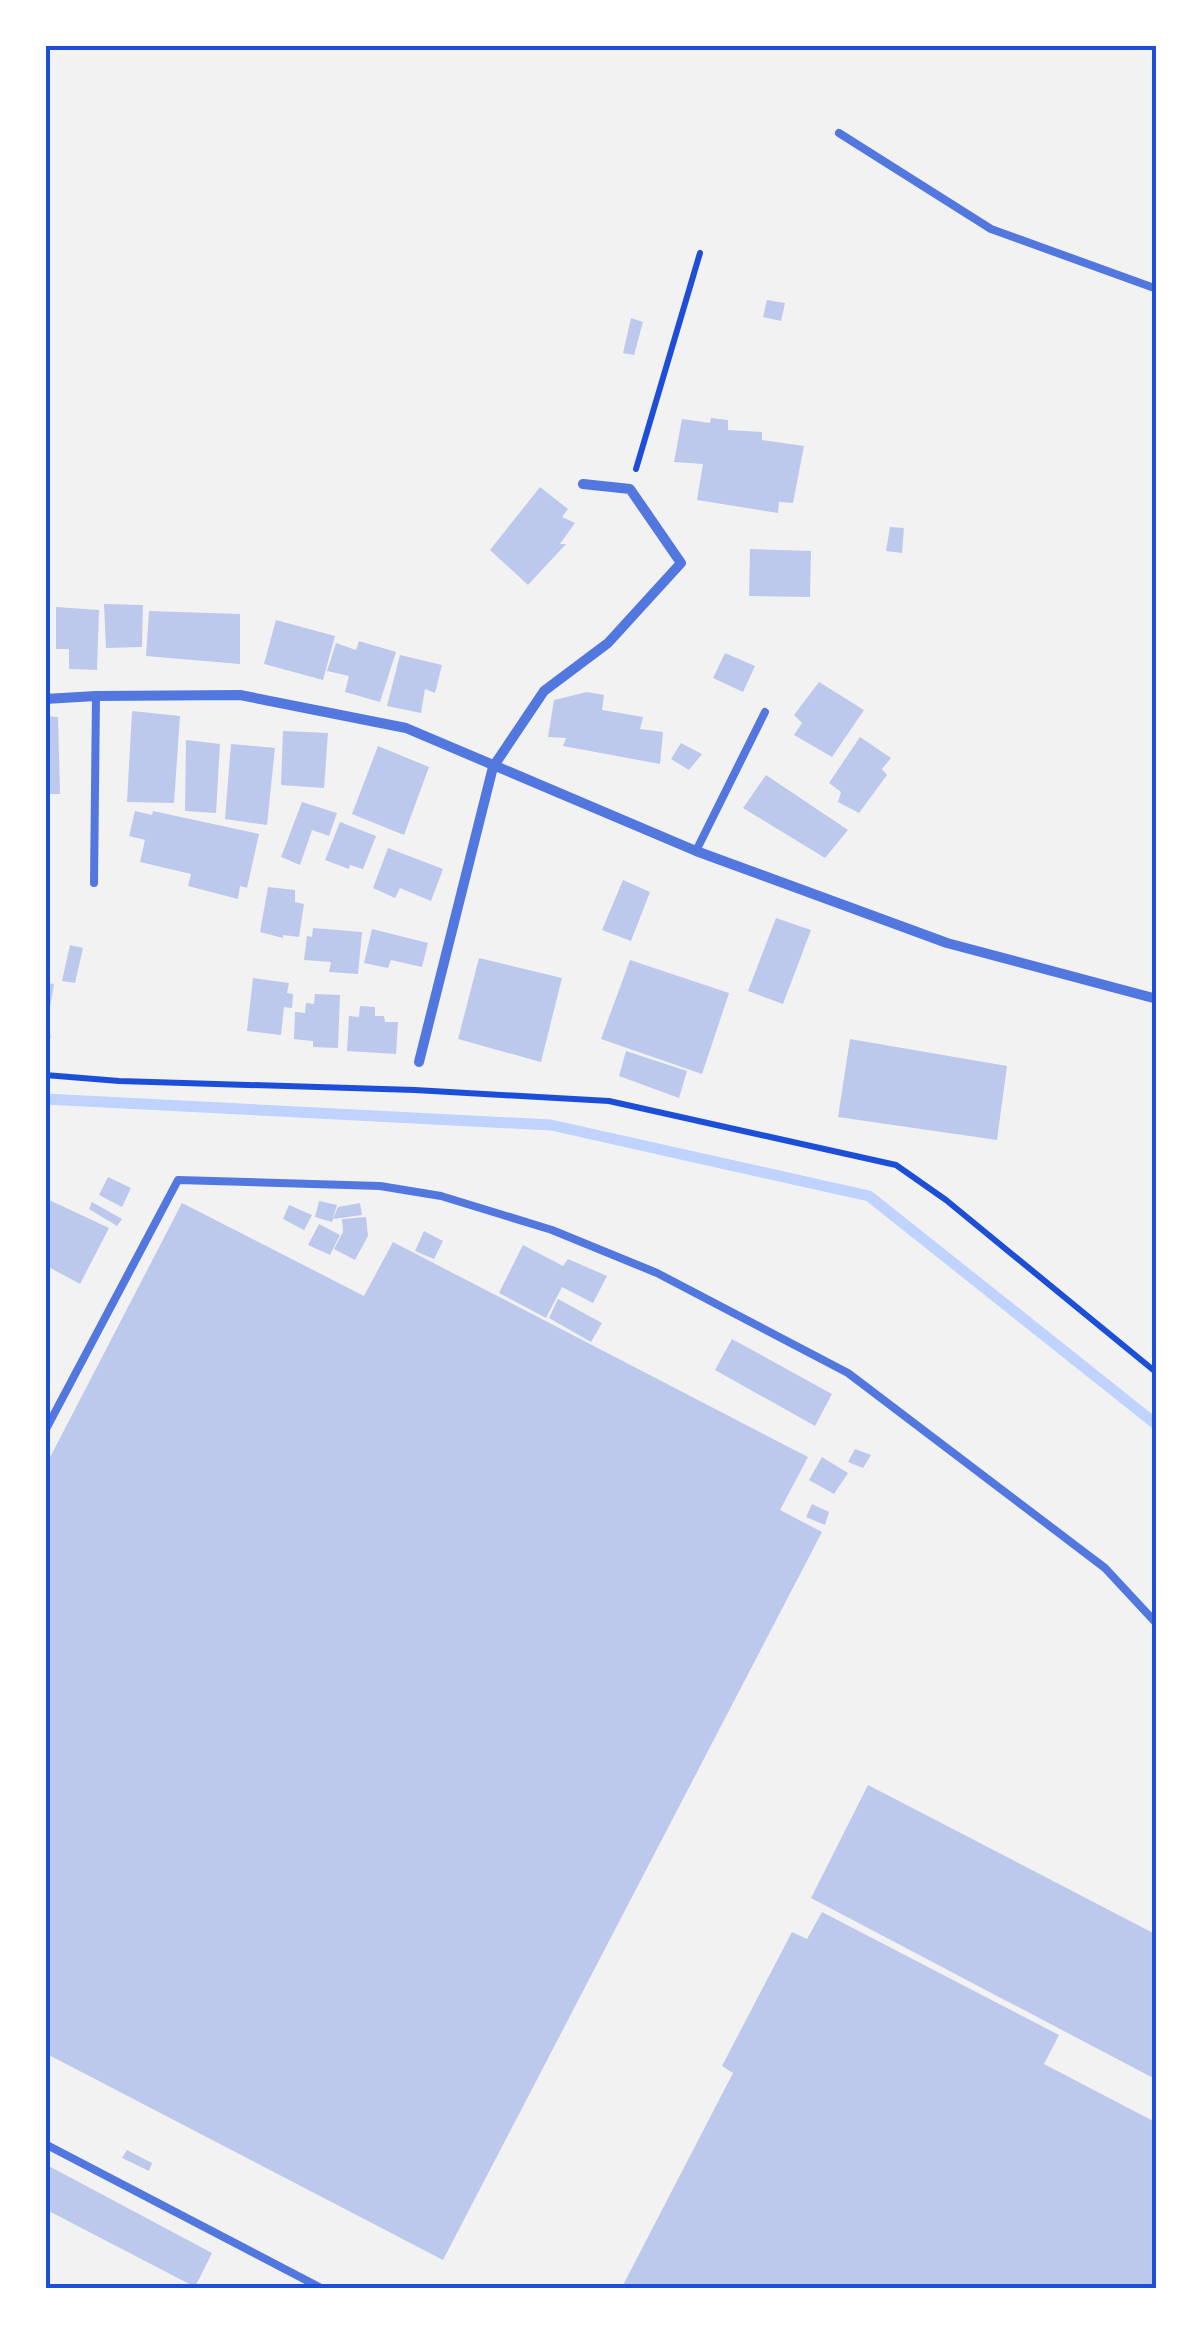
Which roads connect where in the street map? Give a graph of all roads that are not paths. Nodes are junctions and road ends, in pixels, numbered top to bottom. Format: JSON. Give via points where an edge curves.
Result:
{"nodes":[{"id":1,"x":839,"y":133,"type":"dead end"},
{"id":2,"x":1157,"y":289,"type":"edge"},
{"id":3,"x":583,"y":484,"type":"dead end"},
{"id":4,"x":96,"y":696,"type":"junction"},
{"id":5,"x":45,"y":698,"type":"edge"},
{"id":6,"x":765,"y":712,"type":"dead end"},
{"id":7,"x":493,"y":767,"type":"junction"},
{"id":8,"x":696,"y":851,"type":"junction"},
{"id":9,"x":94,"y":883,"type":"dead end"},
{"id":10,"x":1157,"y":998,"type":"edge"},
{"id":11,"x":419,"y":1062,"type":"dead end"},
{"id":12,"x":45,"y":1431,"type":"edge"},
{"id":13,"x":1157,"y":1624,"type":"edge"},
{"id":14,"x":45,"y":2144,"type":"edge"},
{"id":15,"x":322,"y":2289,"type":"edge"}],
"edges":[{"from":1,"to":2,"type":"lane","via":[[991,229]]},
{"from":3,"to":7,"type":"street","via":[[630,489],[681,562],[608,643],[544,691]]},
{"from":4,"to":5,"type":"street"},
{"from":4,"to":7,"type":"street","via":[[240,695],[406,728]]},
{"from":4,"to":9,"type":"lane"},
{"from":6,"to":8,"type":"lane"},
{"from":7,"to":8,"type":"street"},
{"from":7,"to":11,"type":"street"},
{"from":8,"to":10,"type":"street","via":[[947,943]]},
{"from":12,"to":13,"type":"lane","via":[[178,1180],[380,1186],[440,1196],[552,1230],[657,1273],[848,1373],[1105,1568]]},
{"from":14,"to":15,"type":"lane"}]}
